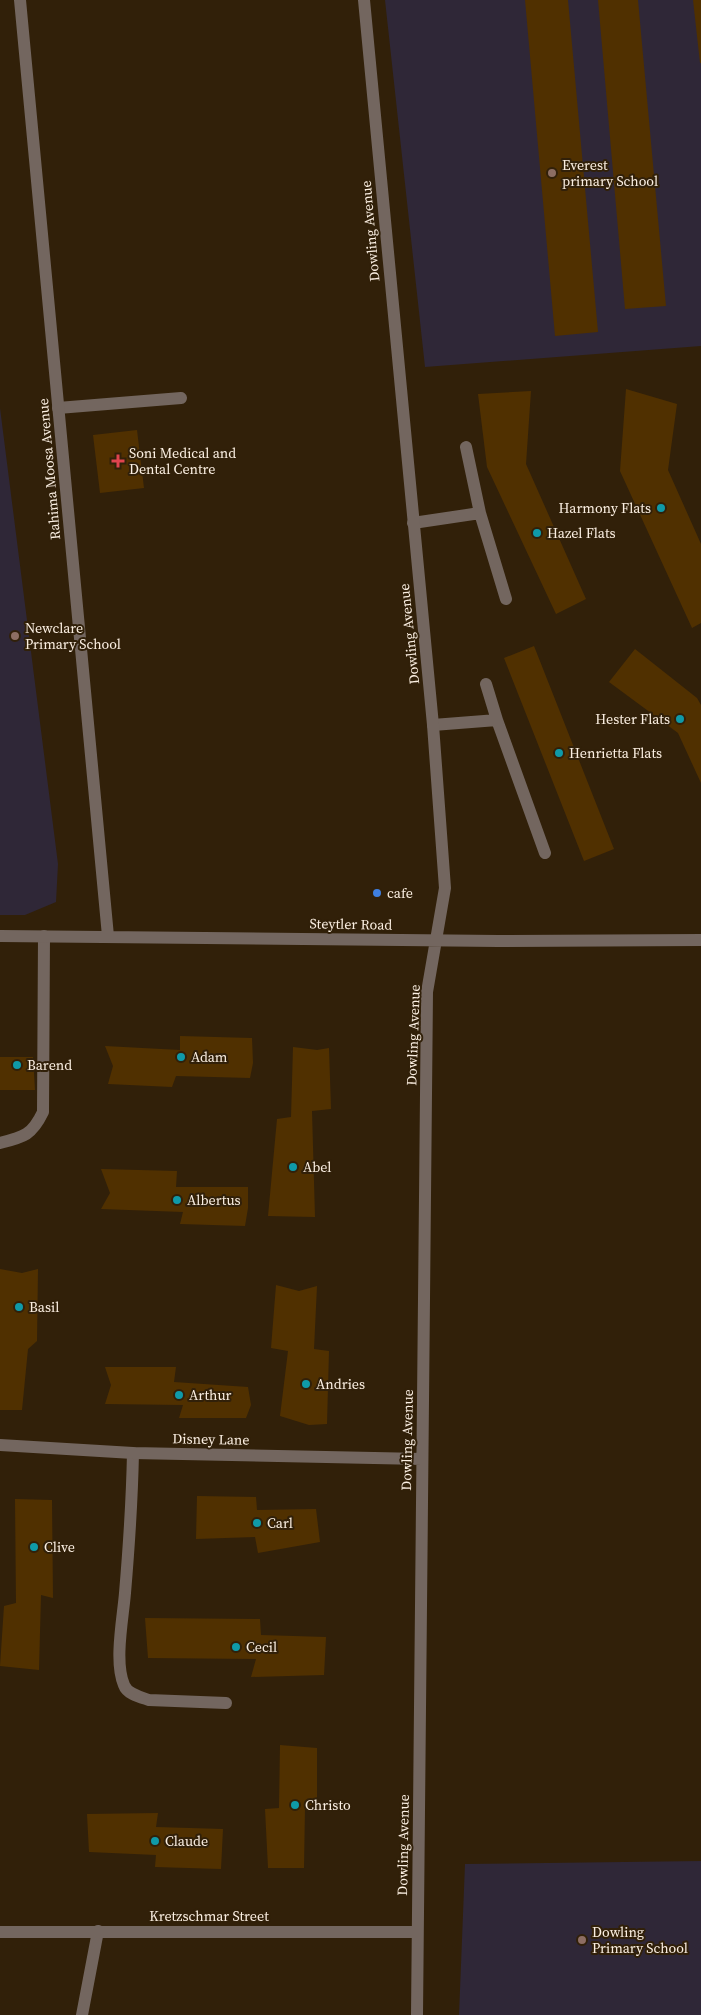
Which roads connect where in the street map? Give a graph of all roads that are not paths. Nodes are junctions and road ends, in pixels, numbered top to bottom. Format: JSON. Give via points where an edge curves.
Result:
{"nodes":[{"id":1,"x":20,"y":0,"type":"edge"},
{"id":2,"x":364,"y":0,"type":"edge"},
{"id":3,"x":181,"y":398,"type":"dead end"},
{"id":4,"x":58,"y":408,"type":"junction"},
{"id":5,"x":466,"y":447,"type":"dead end"},
{"id":6,"x":480,"y":513,"type":"junction"},
{"id":7,"x":413,"y":523,"type":"junction"},
{"id":8,"x":506,"y":599,"type":"dead end"},
{"id":9,"x":486,"y":684,"type":"dead end"},
{"id":10,"x":497,"y":720,"type":"junction"},
{"id":11,"x":433,"y":725,"type":"junction"},
{"id":12,"x":545,"y":853,"type":"dead end"},
{"id":13,"x":0,"y":936,"type":"edge"},
{"id":14,"x":44,"y":936,"type":"junction"},
{"id":15,"x":108,"y":936,"type":"junction"},
{"id":16,"x":436,"y":940,"type":"junction"},
{"id":17,"x":701,"y":940,"type":"edge"},
{"id":18,"x":0,"y":1143,"type":"edge"},
{"id":19,"x":0,"y":1445,"type":"edge"},
{"id":20,"x":133,"y":1452,"type":"junction"},
{"id":21,"x":422,"y":1459,"type":"junction"},
{"id":22,"x":226,"y":1703,"type":"dead end"},
{"id":23,"x":98,"y":1931,"type":"junction"},
{"id":24,"x":0,"y":1932,"type":"edge"},
{"id":25,"x":417,"y":1932,"type":"junction"},
{"id":26,"x":82,"y":2015,"type":"edge"},
{"id":27,"x":417,"y":2015,"type":"edge"}],
"edges":[{"from":1,"to":4,"type":"street","name":"Rahima Moosa Avenue"},
{"from":2,"to":7,"type":"street","name":"Dowling Avenue"},
{"from":3,"to":4,"type":"street"},
{"from":4,"to":15,"type":"street","name":"Rahima Moosa Avenue"},
{"from":5,"to":6,"type":"street"},
{"from":6,"to":7,"type":"street"},
{"from":6,"to":8,"type":"street"},
{"from":7,"to":11,"type":"street","name":"Dowling Avenue"},
{"from":9,"to":10,"type":"street"},
{"from":10,"to":11,"type":"street"},
{"from":10,"to":12,"type":"street"},
{"from":11,"to":16,"type":"street","name":"Dowling Avenue","via":[[445,888]]},
{"from":13,"to":14,"type":"street","name":"Steytler Road"},
{"from":14,"to":15,"type":"street","name":"Steytler Road"},
{"from":14,"to":18,"type":"street","via":[[42,1112],[27,1135]]},
{"from":15,"to":16,"type":"street","name":"Steytler Road"},
{"from":16,"to":17,"type":"street","name":"Steytler Road"},
{"from":16,"to":21,"type":"street","name":"Dowling Avenue","via":[[427,992]]},
{"from":19,"to":20,"type":"street","name":"Disney Lane"},
{"from":20,"to":21,"type":"street","name":"Disney Lane"},
{"from":20,"to":22,"type":"street","via":[[121,1640],[124,1687],[148,1700]]},
{"from":21,"to":25,"type":"street","name":"Dowling Avenue"},
{"from":23,"to":24,"type":"street","name":"Kretzschmar Street"},
{"from":23,"to":25,"type":"street","name":"Kretzschmar Street"},
{"from":23,"to":26,"type":"street"},
{"from":25,"to":27,"type":"street","name":"Dowling Avenue"}]}
